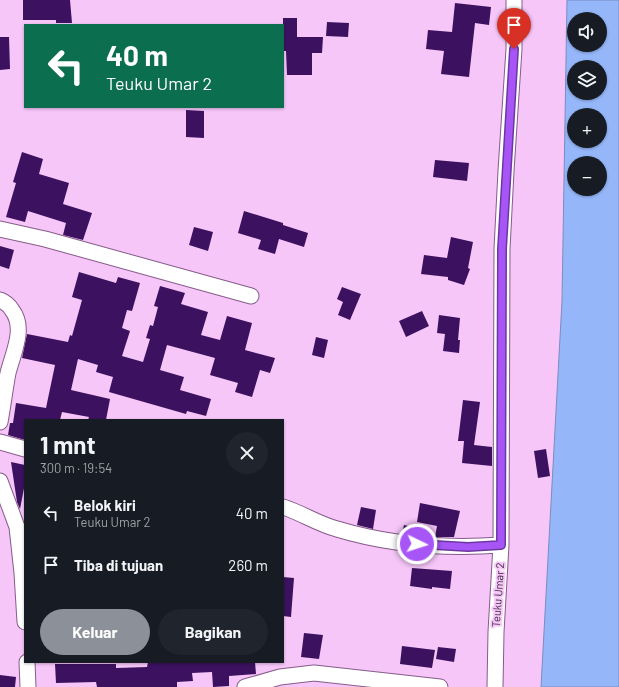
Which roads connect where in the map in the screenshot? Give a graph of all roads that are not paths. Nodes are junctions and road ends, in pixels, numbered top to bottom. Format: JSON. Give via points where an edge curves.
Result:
{"nodes":[{"id":1,"x":514,"y":0,"type":"edge"},
{"id":2,"x":0,"y":229,"type":"edge"},
{"id":3,"x":251,"y":296,"type":"dead end"},
{"id":4,"x":0,"y":300,"type":"edge"},
{"id":5,"x":0,"y":422,"type":"edge"},
{"id":6,"x":0,"y":442,"type":"edge"},
{"id":7,"x":24,"y":449,"type":"edge"},
{"id":8,"x":0,"y":481,"type":"edge"},
{"id":9,"x":284,"y":507,"type":"edge"},
{"id":10,"x":501,"y":545,"type":"junction"},
{"id":11,"x":24,"y":606,"type":"edge"},
{"id":12,"x":27,"y":663,"type":"edge"},
{"id":13,"x":28,"y":687,"type":"edge"},
{"id":14,"x":245,"y":687,"type":"edge"},
{"id":15,"x":440,"y":687,"type":"edge"},
{"id":16,"x":495,"y":687,"type":"edge"}],
"edges":[{"from":1,"to":10,"type":"street","name":"Teuku Umar 2","via":[[514,49],[502,249]]},
{"from":2,"to":3,"type":"street"},
{"from":4,"to":5,"type":"street","via":[[16,314],[18,324]]},
{"from":6,"to":7,"type":"street"},
{"from":8,"to":11,"type":"street","via":[[17,527]]},
{"from":9,"to":10,"type":"street","via":[[335,529],[389,540],[468,547]]},
{"from":10,"to":16,"type":"street","name":"Teuku Umar 2"},
{"from":12,"to":13,"type":"street"},
{"from":14,"to":15,"type":"street","via":[[280,677],[314,673]]}]}
